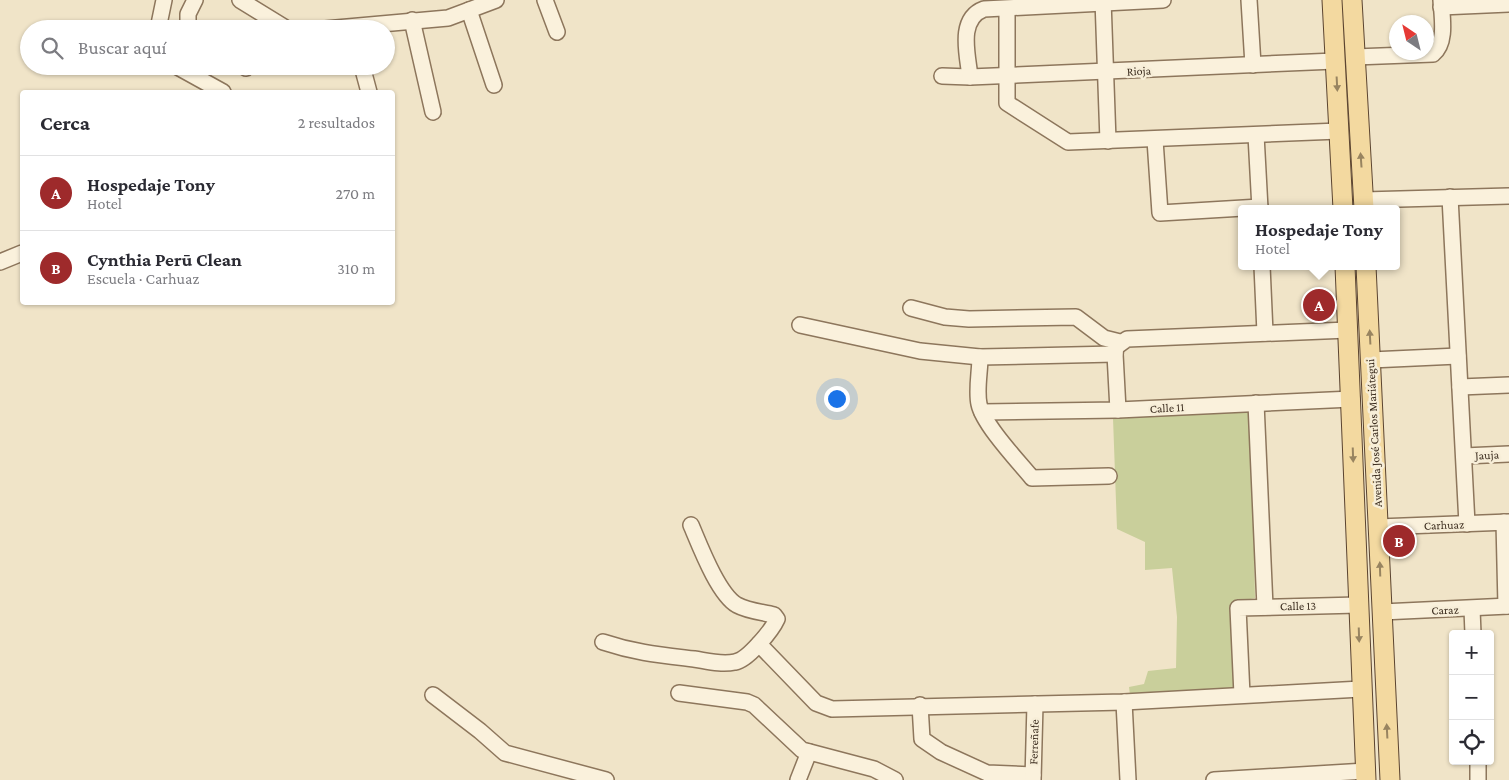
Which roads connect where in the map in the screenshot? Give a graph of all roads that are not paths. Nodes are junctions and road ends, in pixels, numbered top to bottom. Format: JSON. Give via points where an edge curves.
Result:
{"nodes":[{"id":1,"x":164,"y":0,"type":"edge"},
{"id":2,"x":195,"y":0,"type":"edge"},
{"id":3,"x":240,"y":0,"type":"edge"},
{"id":4,"x":496,"y":0,"type":"edge"},
{"id":5,"x":545,"y":0,"type":"edge"},
{"id":6,"x":1163,"y":0,"type":"edge"},
{"id":7,"x":1249,"y":0,"type":"edge"},
{"id":8,"x":1332,"y":0,"type":"edge"},
{"id":9,"x":1352,"y":0,"type":"edge"},
{"id":10,"x":1103,"y":2,"type":"edge"},
{"id":11,"x":1441,"y":3,"type":"edge"},
{"id":12,"x":1509,"y":4,"type":"edge"},
{"id":13,"x":266,"y":6,"type":"edge"},
{"id":14,"x":470,"y":10,"type":"junction"},
{"id":15,"x":1007,"y":10,"type":"junction"},
{"id":16,"x":160,"y":20,"type":"edge"},
{"id":17,"x":188,"y":20,"type":"edge"},
{"id":18,"x":279,"y":20,"type":"edge"},
{"id":19,"x":412,"y":20,"type":"junction"},
{"id":20,"x":395,"y":22,"type":"edge"},
{"id":21,"x":558,"y":32,"type":"dead end"},
{"id":22,"x":1355,"y":57,"type":"junction"},
{"id":23,"x":1335,"y":61,"type":"junction"},
{"id":24,"x":1253,"y":65,"type":"junction"},
{"id":25,"x":1106,"y":72,"type":"junction"},
{"id":26,"x":192,"y":75,"type":"edge"},
{"id":27,"x":364,"y":75,"type":"edge"},
{"id":28,"x":942,"y":76,"type":"dead end"},
{"id":29,"x":1008,"y":76,"type":"junction"},
{"id":30,"x":970,"y":78,"type":"junction"},
{"id":31,"x":494,"y":85,"type":"dead end"},
{"id":32,"x":219,"y":90,"type":"edge"},
{"id":33,"x":368,"y":90,"type":"edge"},
{"id":34,"x":433,"y":112,"type":"dead end"},
{"id":35,"x":1339,"y":131,"type":"junction"},
{"id":36,"x":1256,"y":135,"type":"junction"},
{"id":37,"x":1155,"y":140,"type":"junction"},
{"id":38,"x":1108,"y":141,"type":"junction"},
{"id":39,"x":1509,"y":196,"type":"edge"},
{"id":40,"x":1450,"y":197,"type":"junction"},
{"id":41,"x":1260,"y":205,"type":"edge"},
{"id":42,"x":1343,"y":205,"type":"edge"},
{"id":43,"x":1364,"y":205,"type":"edge"},
{"id":44,"x":1238,"y":209,"type":"edge"},
{"id":45,"x":20,"y":254,"type":"edge"},
{"id":46,"x":0,"y":262,"type":"edge"},
{"id":47,"x":1262,"y":270,"type":"edge"},
{"id":48,"x":1345,"y":270,"type":"edge"},
{"id":49,"x":1366,"y":270,"type":"edge"},
{"id":50,"x":911,"y":308,"type":"dead end"},
{"id":51,"x":800,"y":325,"type":"dead end"},
{"id":52,"x":1348,"y":330,"type":"junction"},
{"id":53,"x":1265,"y":333,"type":"junction"},
{"id":54,"x":1118,"y":348,"type":"junction"},
{"id":55,"x":1458,"y":356,"type":"junction"},
{"id":56,"x":980,"y":357,"type":"junction"},
{"id":57,"x":1371,"y":360,"type":"junction"},
{"id":58,"x":1509,"y":384,"type":"edge"},
{"id":59,"x":1460,"y":387,"type":"junction"},
{"id":60,"x":1352,"y":399,"type":"junction"},
{"id":61,"x":1256,"y":403,"type":"junction"},
{"id":62,"x":1118,"y":410,"type":"junction"},
{"id":63,"x":982,"y":412,"type":"junction"},
{"id":64,"x":1352,"y":420,"type":"junction"},
{"id":65,"x":1373,"y":420,"type":"junction"},
{"id":66,"x":1509,"y":454,"type":"edge"},
{"id":67,"x":1464,"y":456,"type":"junction"},
{"id":68,"x":1109,"y":476,"type":"dead end"},
{"id":69,"x":1506,"y":522,"type":"edge"},
{"id":70,"x":1467,"y":524,"type":"junction"},
{"id":71,"x":691,"y":525,"type":"dead end"},
{"id":72,"x":1378,"y":527,"type":"junction"},
{"id":73,"x":1358,"y":605,"type":"junction"},
{"id":74,"x":1508,"y":606,"type":"edge"},
{"id":75,"x":1265,"y":607,"type":"junction"},
{"id":76,"x":1472,"y":608,"type":"junction"},
{"id":77,"x":1382,"y":612,"type":"junction"},
{"id":78,"x":1473,"y":630,"type":"edge"},
{"id":79,"x":603,"y":642,"type":"dead end"},
{"id":80,"x":758,"y":644,"type":"junction"},
{"id":81,"x":1362,"y":689,"type":"junction"},
{"id":82,"x":678,"y":693,"type":"dead end"},
{"id":83,"x":432,"y":695,"type":"dead end"},
{"id":84,"x":1242,"y":695,"type":"junction"},
{"id":85,"x":1124,"y":702,"type":"junction"},
{"id":86,"x":1035,"y":704,"type":"junction"},
{"id":87,"x":920,"y":705,"type":"junction"},
{"id":88,"x":809,"y":752,"type":"junction"},
{"id":89,"x":1478,"y":765,"type":"edge"},
{"id":90,"x":876,"y":775,"type":"edge"},
{"id":91,"x":1366,"y":776,"type":"edge"},
{"id":92,"x":1033,"y":777,"type":"edge"},
{"id":93,"x":606,"y":780,"type":"edge"},
{"id":94,"x":798,"y":780,"type":"edge"},
{"id":95,"x":895,"y":780,"type":"edge"},
{"id":96,"x":1128,"y":780,"type":"edge"},
{"id":97,"x":1214,"y":780,"type":"edge"},
{"id":98,"x":1390,"y":780,"type":"edge"},
{"id":99,"x":1478,"y":780,"type":"edge"}],
"edges":[{"from":1,"to":16,"type":"street"},
{"from":2,"to":17,"type":"street"},
{"from":3,"to":13,"type":"street"},
{"from":4,"to":14,"type":"street"},
{"from":5,"to":21,"type":"street"},
{"from":6,"to":10,"type":"street"},
{"from":7,"to":24,"type":"street"},
{"from":8,"to":23,"type":"main road"},
{"from":9,"to":22,"type":"main road"},
{"from":10,"to":15,"type":"street"},
{"from":10,"to":25,"type":"street"},
{"from":11,"to":12,"type":"street"},
{"from":11,"to":22,"type":"street","via":[[1440,49],[1433,54]]},
{"from":13,"to":18,"type":"street"},
{"from":14,"to":19,"type":"street","via":[[448,18]]},
{"from":14,"to":31,"type":"street"},
{"from":15,"to":29,"type":"street"},
{"from":15,"to":30,"type":"street","via":[[984,9],[968,27]]},
{"from":19,"to":20,"type":"street"},
{"from":19,"to":34,"type":"street"},
{"from":43,"to":22,"type":"main road","one_way":true},
{"from":23,"to":24,"type":"street","name":"Rioja"},
{"from":23,"to":35,"type":"main road","one_way":true},
{"from":24,"to":25,"type":"street","name":"Rioja"},
{"from":25,"to":29,"type":"street","name":"Rioja"},
{"from":25,"to":38,"type":"street"},
{"from":26,"to":32,"type":"street"},
{"from":27,"to":33,"type":"street"},
{"from":28,"to":30,"type":"street","name":"Rioja"},
{"from":29,"to":30,"type":"street","name":"Rioja"},
{"from":29,"to":38,"type":"street","via":[[1007,103],[1059,138],[1068,142]]},
{"from":35,"to":36,"type":"street"},
{"from":35,"to":42,"type":"main road"},
{"from":36,"to":37,"type":"street"},
{"from":36,"to":41,"type":"street"},
{"from":37,"to":38,"type":"street"},
{"from":37,"to":44,"type":"street","via":[[1160,213]]},
{"from":39,"to":40,"type":"street"},
{"from":40,"to":43,"type":"street"},
{"from":40,"to":55,"type":"street"},
{"from":45,"to":46,"type":"street"},
{"from":47,"to":53,"type":"street"},
{"from":48,"to":52,"type":"main road","name":"Avenida José Carlos Mariátegui"},
{"from":57,"to":49,"type":"main road","name":"Avenida José Carlos Mariátegui","one_way":true},
{"from":50,"to":54,"type":"street","via":[[945,317],[969,319],[1076,317]]},
{"from":51,"to":56,"type":"street","via":[[920,351]]},
{"from":52,"to":53,"type":"street"},
{"from":52,"to":60,"type":"main road","name":"Avenida José Carlos Mariátegui"},
{"from":53,"to":54,"type":"street","via":[[1127,339]]},
{"from":54,"to":56,"type":"street"},
{"from":54,"to":62,"type":"street"},
{"from":55,"to":57,"type":"street"},
{"from":55,"to":59,"type":"street"},
{"from":56,"to":63,"type":"street","via":[[979,404]]},
{"from":57,"to":65,"type":"main road","name":"Avenida José Carlos Mariátegui"},
{"from":58,"to":59,"type":"street"},
{"from":59,"to":67,"type":"street"},
{"from":60,"to":61,"type":"street","name":"Calle 11"},
{"from":60,"to":64,"type":"main road","name":"Avenida José Carlos Mariátegui"},
{"from":61,"to":62,"type":"street","name":"Calle 11"},
{"from":61,"to":75,"type":"street"},
{"from":62,"to":63,"type":"street","name":"Calle 11"},
{"from":63,"to":68,"type":"street","via":[[1032,478]]},
{"from":64,"to":65,"type":"main road"},
{"from":64,"to":73,"type":"main road","name":"Avenida José Carlos Mariátegui","one_way":true},
{"from":65,"to":72,"type":"main road","name":"Avenida José Carlos Mariátegui"},
{"from":66,"to":67,"type":"street","name":"Jauja"},
{"from":67,"to":70,"type":"street"},
{"from":69,"to":70,"type":"street","name":"Carhuaz"},
{"from":69,"to":74,"type":"street"},
{"from":70,"to":72,"type":"street","name":"Carhuaz"},
{"from":71,"to":80,"type":"street","via":[[710,568],[735,604],[774,615],[777,619]]},
{"from":77,"to":72,"type":"main road","name":"Avenida José Carlos Mariátegui","one_way":true},
{"from":73,"to":75,"type":"street","name":"Calle 13"},
{"from":73,"to":81,"type":"main road","name":"Avenida José Carlos Mariátegui","one_way":true},
{"from":74,"to":76,"type":"street","name":"Caraz"},
{"from":75,"to":84,"type":"street","name":"Calle 13","via":[[1238,608]]},
{"from":76,"to":77,"type":"street","name":"Caraz"},
{"from":76,"to":78,"type":"street"},
{"from":98,"to":77,"type":"main road","name":"Avenida José Carlos Mariátegui","one_way":true},
{"from":79,"to":80,"type":"street","via":[[658,657],[718,663],[738,662]]},
{"from":80,"to":87,"type":"street","via":[[824,708]]},
{"from":81,"to":84,"type":"street"},
{"from":81,"to":91,"type":"main road","name":"Avenida José Carlos Mariátegui"},
{"from":82,"to":88,"type":"street","via":[[754,705],[792,743]]},
{"from":83,"to":93,"type":"street","via":[[505,753]]},
{"from":84,"to":85,"type":"street"},
{"from":85,"to":86,"type":"street"},
{"from":85,"to":96,"type":"street"},
{"from":86,"to":87,"type":"street"},
{"from":86,"to":92,"type":"street","name":"Ferreñafe"},
{"from":87,"to":92,"type":"street","via":[[922,739],[941,752],[987,773]]},
{"from":88,"to":90,"type":"street"},
{"from":88,"to":94,"type":"street"},
{"from":89,"to":99,"type":"street"},
{"from":90,"to":95,"type":"street"},
{"from":91,"to":97,"type":"street"}]}
